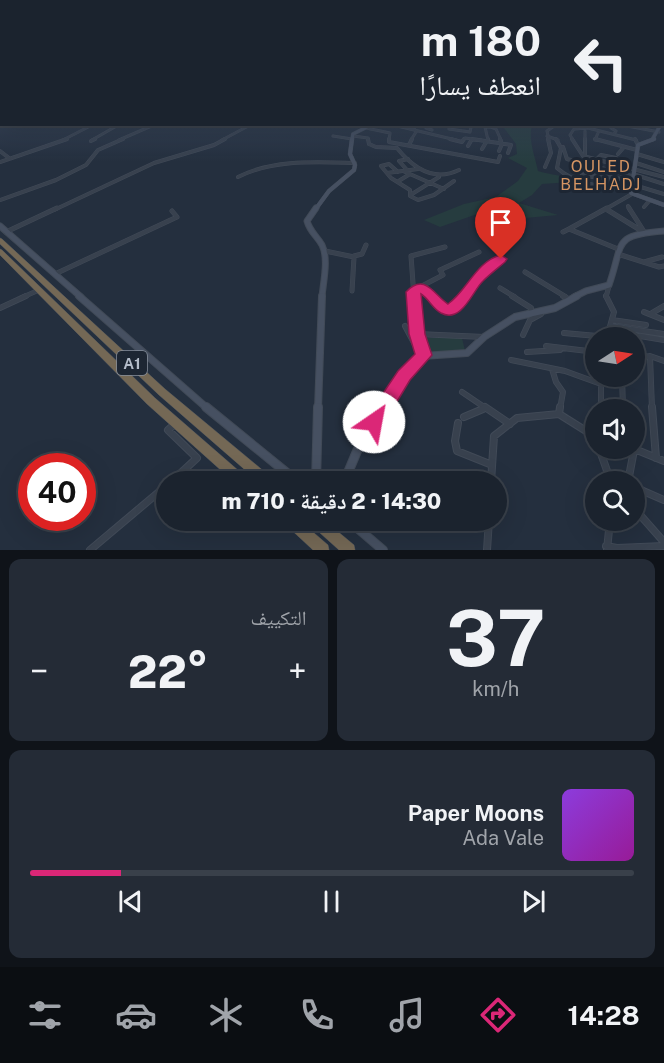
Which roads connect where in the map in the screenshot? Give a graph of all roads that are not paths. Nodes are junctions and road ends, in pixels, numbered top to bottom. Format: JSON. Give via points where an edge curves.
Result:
{"nodes":[{"id":1,"x":91,"y":126,"type":"edge"},
{"id":2,"x":117,"y":126,"type":"edge"},
{"id":3,"x":152,"y":126,"type":"edge"},
{"id":4,"x":249,"y":126,"type":"edge"},
{"id":5,"x":370,"y":126,"type":"edge"},
{"id":6,"x":398,"y":126,"type":"edge"},
{"id":7,"x":417,"y":126,"type":"edge"},
{"id":8,"x":428,"y":126,"type":"edge"},
{"id":9,"x":450,"y":126,"type":"edge"},
{"id":10,"x":471,"y":126,"type":"edge"},
{"id":11,"x":485,"y":126,"type":"joint"},
{"id":12,"x":492,"y":126,"type":"edge"},
{"id":13,"x":554,"y":126,"type":"edge"},
{"id":14,"x":627,"y":126,"type":"joint"},
{"id":15,"x":662,"y":126,"type":"edge"},
{"id":16,"x":366,"y":128,"type":"junction"},
{"id":17,"x":611,"y":128,"type":"dead end"},
{"id":18,"x":637,"y":128,"type":"junction"},
{"id":19,"x":412,"y":129,"type":"junction"},
{"id":20,"x":449,"y":129,"type":"junction"},
{"id":21,"x":432,"y":130,"type":"dead end"},
{"id":22,"x":621,"y":130,"type":"dead end"},
{"id":23,"x":585,"y":131,"type":"dead end"},
{"id":24,"x":417,"y":132,"type":"junction"},
{"id":25,"x":470,"y":132,"type":"junction"},
{"id":26,"x":659,"y":132,"type":"junction"},
{"id":27,"x":598,"y":133,"type":"dead end"},
{"id":28,"x":630,"y":133,"type":"dead end"},
{"id":29,"x":447,"y":134,"type":"dead end"},
{"id":30,"x":614,"y":134,"type":"junction"},
{"id":31,"x":333,"y":136,"type":"dead end"},
{"id":32,"x":547,"y":136,"type":"junction"},
{"id":33,"x":352,"y":137,"type":"junction"},
{"id":34,"x":472,"y":139,"type":"junction"},
{"id":35,"x":488,"y":140,"type":"junction"},
{"id":36,"x":620,"y":140,"type":"dead end"},
{"id":37,"x":91,"y":141,"type":"dead end"},
{"id":38,"x":502,"y":144,"type":"junction"},
{"id":39,"x":409,"y":145,"type":"junction"},
{"id":40,"x":618,"y":145,"type":"junction"},
{"id":41,"x":468,"y":146,"type":"dead end"},
{"id":42,"x":562,"y":147,"type":"junction"},
{"id":43,"x":624,"y":147,"type":"junction"},
{"id":44,"x":483,"y":149,"type":"dead end"},
{"id":45,"x":638,"y":150,"type":"junction"},
{"id":46,"x":0,"y":151,"type":"edge"},
{"id":47,"x":499,"y":151,"type":"dead end"},
{"id":48,"x":508,"y":153,"type":"dead end"},
{"id":49,"x":618,"y":154,"type":"dead end"},
{"id":50,"x":500,"y":156,"type":"dead end"},
{"id":51,"x":585,"y":157,"type":"junction"},
{"id":52,"x":9,"y":158,"type":"junction"},
{"id":53,"x":312,"y":158,"type":"dead end"},
{"id":54,"x":408,"y":159,"type":"junction"},
{"id":55,"x":0,"y":162,"type":"edge"},
{"id":56,"x":298,"y":162,"type":"junction"},
{"id":57,"x":664,"y":162,"type":"edge"},
{"id":58,"x":636,"y":163,"type":"junction"},
{"id":59,"x":355,"y":164,"type":"junction"},
{"id":60,"x":545,"y":167,"type":"dead end"},
{"id":61,"x":418,"y":169,"type":"junction"},
{"id":62,"x":636,"y":169,"type":"junction"},
{"id":63,"x":459,"y":170,"type":"dead end"},
{"id":64,"x":580,"y":170,"type":"dead end"},
{"id":65,"x":400,"y":172,"type":"junction"},
{"id":66,"x":664,"y":172,"type":"edge"},
{"id":67,"x":386,"y":174,"type":"junction"},
{"id":68,"x":408,"y":174,"type":"junction"},
{"id":69,"x":582,"y":175,"type":"dead end"},
{"id":70,"x":441,"y":176,"type":"junction"},
{"id":71,"x":238,"y":177,"type":"dead end"},
{"id":72,"x":664,"y":177,"type":"edge"},
{"id":73,"x":635,"y":180,"type":"junction"},
{"id":74,"x":397,"y":182,"type":"junction"},
{"id":75,"x":428,"y":183,"type":"junction"},
{"id":76,"x":664,"y":184,"type":"edge"},
{"id":77,"x":608,"y":186,"type":"junction"},
{"id":78,"x":444,"y":189,"type":"junction"},
{"id":79,"x":632,"y":192,"type":"junction"},
{"id":80,"x":643,"y":192,"type":"dead end"},
{"id":81,"x":411,"y":194,"type":"junction"},
{"id":82,"x":664,"y":194,"type":"edge"},
{"id":83,"x":641,"y":198,"type":"junction"},
{"id":84,"x":0,"y":200,"type":"edge"},
{"id":85,"x":650,"y":200,"type":"junction"},
{"id":86,"x":664,"y":205,"type":"edge"},
{"id":87,"x":628,"y":206,"type":"dead end"},
{"id":88,"x":644,"y":207,"type":"dead end"},
{"id":89,"x":605,"y":209,"type":"junction"},
{"id":90,"x":172,"y":211,"type":"dead end"},
{"id":91,"x":569,"y":229,"type":"junction"},
{"id":92,"x":664,"y":231,"type":"edge"},
{"id":93,"x":2,"y":232,"type":"edge"},
{"id":94,"x":563,"y":232,"type":"dead end"},
{"id":95,"x":575,"y":232,"type":"junction"},
{"id":96,"x":645,"y":232,"type":"junction"},
{"id":97,"x":569,"y":235,"type":"dead end"},
{"id":98,"x":366,"y":245,"type":"dead end"},
{"id":99,"x":445,"y":247,"type":"dead end"},
{"id":100,"x":0,"y":251,"type":"edge"},
{"id":101,"x":325,"y":251,"type":"junction"},
{"id":102,"x":618,"y":251,"type":"junction"},
{"id":103,"x":479,"y":252,"type":"dead end"},
{"id":104,"x":353,"y":256,"type":"junction"},
{"id":105,"x":662,"y":257,"type":"dead end"},
{"id":106,"x":501,"y":259,"type":"dead end"},
{"id":107,"x":643,"y":262,"type":"junction"},
{"id":108,"x":662,"y":267,"type":"edge"},
{"id":109,"x":525,"y":272,"type":"dead end"},
{"id":110,"x":55,"y":274,"type":"junction"},
{"id":111,"x":609,"y":285,"type":"junction"},
{"id":112,"x":500,"y":288,"type":"dead end"},
{"id":113,"x":39,"y":290,"type":"junction"},
{"id":114,"x":352,"y":291,"type":"dead end"},
{"id":115,"x":413,"y":291,"type":"junction"},
{"id":116,"x":570,"y":300,"type":"junction"},
{"id":117,"x":664,"y":306,"type":"edge"},
{"id":118,"x":0,"y":308,"type":"edge"},
{"id":119,"x":544,"y":310,"type":"junction"},
{"id":120,"x":531,"y":312,"type":"junction"},
{"id":121,"x":644,"y":312,"type":"dead end"},
{"id":122,"x":651,"y":314,"type":"junction"},
{"id":123,"x":612,"y":320,"type":"junction"},
{"id":124,"x":664,"y":320,"type":"edge"},
{"id":125,"x":646,"y":325,"type":"dead end"},
{"id":126,"x":405,"y":326,"type":"dead end"},
{"id":127,"x":610,"y":326,"type":"joint"},
{"id":128,"x":564,"y":333,"type":"dead end"},
{"id":129,"x":417,"y":334,"type":"junction"},
{"id":130,"x":664,"y":334,"type":"edge"},
{"id":131,"x":523,"y":335,"type":"dead end"},
{"id":132,"x":585,"y":335,"type":"edge"},
{"id":133,"x":484,"y":337,"type":"junction"},
{"id":134,"x":645,"y":337,"type":"edge"},
{"id":135,"x":664,"y":340,"type":"edge"},
{"id":136,"x":546,"y":346,"type":"dead end"},
{"id":137,"x":561,"y":349,"type":"junction"},
{"id":138,"x":585,"y":351,"type":"edge"},
{"id":139,"x":527,"y":352,"type":"dead end"},
{"id":140,"x":423,"y":356,"type":"junction"},
{"id":141,"x":645,"y":356,"type":"edge"},
{"id":142,"x":649,"y":357,"type":"junction"},
{"id":143,"x":511,"y":360,"type":"dead end"},
{"id":144,"x":664,"y":361,"type":"edge"},
{"id":145,"x":552,"y":369,"type":"junction"},
{"id":146,"x":585,"y":379,"type":"edge"},
{"id":147,"x":462,"y":393,"type":"dead end"},
{"id":148,"x":483,"y":408,"type":"junction"},
{"id":149,"x":559,"y":414,"type":"junction"},
{"id":150,"x":464,"y":417,"type":"dead end"},
{"id":151,"x":176,"y":423,"type":"junction"},
{"id":152,"x":458,"y":423,"type":"dead end"},
{"id":153,"x":510,"y":424,"type":"junction"},
{"id":154,"x":585,"y":431,"type":"edge"},
{"id":155,"x":645,"y":454,"type":"edge"},
{"id":156,"x":656,"y":458,"type":"junction"},
{"id":157,"x":664,"y":460,"type":"edge"},
{"id":158,"x":492,"y":465,"type":"junction"},
{"id":159,"x":183,"y":471,"type":"edge"},
{"id":160,"x":231,"y":471,"type":"edge"},
{"id":161,"x":255,"y":471,"type":"edge"},
{"id":162,"x":284,"y":471,"type":"edge"},
{"id":163,"x":316,"y":471,"type":"edge"},
{"id":164,"x":350,"y":471,"type":"edge"},
{"id":165,"x":492,"y":471,"type":"edge"},
{"id":166,"x":645,"y":492,"type":"edge"},
{"id":167,"x":156,"y":494,"type":"edge"},
{"id":168,"x":664,"y":500,"type":"edge"},
{"id":169,"x":645,"y":521,"type":"edge"},
{"id":170,"x":301,"y":531,"type":"edge"},
{"id":171,"x":327,"y":531,"type":"edge"},
{"id":172,"x":360,"y":531,"type":"edge"},
{"id":173,"x":488,"y":531,"type":"edge"},
{"id":174,"x":608,"y":531,"type":"edge"},
{"id":175,"x":664,"y":544,"type":"edge"},
{"id":176,"x":606,"y":548,"type":"edge"},
{"id":177,"x":618,"y":549,"type":"edge"},
{"id":178,"x":90,"y":550,"type":"edge"},
{"id":179,"x":323,"y":550,"type":"edge"},
{"id":180,"x":349,"y":550,"type":"edge"},
{"id":181,"x":382,"y":550,"type":"edge"},
{"id":182,"x":487,"y":550,"type":"edge"}],
"edges":[{"from":1,"to":52,"type":"street","via":[[73,137]]},
{"from":2,"to":37,"type":"street"},
{"from":3,"to":84,"type":"street","via":[[98,150],[87,165]]},
{"from":4,"to":93,"type":"street","via":[[214,146],[154,163]]},
{"from":5,"to":16,"type":"street"},
{"from":6,"to":19,"type":"street"},
{"from":7,"to":19,"type":"street"},
{"from":8,"to":21,"type":"street"},
{"from":9,"to":20,"type":"street"},
{"from":10,"to":25,"type":"street"},
{"from":11,"to":12,"type":"street"},
{"from":11,"to":35,"type":"street"},
{"from":12,"to":38,"type":"street"},
{"from":13,"to":32,"type":"street"},
{"from":14,"to":18,"type":"street"},
{"from":14,"to":22,"type":"street"},
{"from":15,"to":26,"type":"street"},
{"from":16,"to":33,"type":"street"},
{"from":16,"to":39,"type":"street","via":[[390,133],[388,141]]},
{"from":17,"to":30,"type":"street","via":[[616,130]]},
{"from":18,"to":26,"type":"street"},
{"from":18,"to":28,"type":"street"},
{"from":19,"to":24,"type":"street"},
{"from":20,"to":25,"type":"street"},
{"from":20,"to":29,"type":"street"},
{"from":23,"to":51,"type":"street"},
{"from":24,"to":34,"type":"street","via":[[462,142]]},
{"from":24,"to":39,"type":"street"},
{"from":25,"to":34,"type":"street"},
{"from":26,"to":45,"type":"street"},
{"from":27,"to":40,"type":"street","via":[[595,140]]},
{"from":30,"to":45,"type":"street","via":[[636,139]]},
{"from":30,"to":51,"type":"street","via":[[585,128],[573,130],[571,139]]},
{"from":31,"to":33,"type":"street"},
{"from":32,"to":42,"type":"street","via":[[555,138]]},
{"from":32,"to":60,"type":"street","via":[[551,153]]},
{"from":33,"to":54,"type":"street","via":[[368,138],[374,146],[396,147]]},
{"from":33,"to":59,"type":"street","via":[[350,156]]},
{"from":34,"to":35,"type":"street"},
{"from":34,"to":41,"type":"street"},
{"from":35,"to":38,"type":"street"},
{"from":35,"to":44,"type":"street"},
{"from":36,"to":40,"type":"street"},
{"from":38,"to":47,"type":"street"},
{"from":38,"to":48,"type":"street","via":[[511,145]]},
{"from":39,"to":50,"type":"street","via":[[496,162]]},
{"from":40,"to":43,"type":"street"},
{"from":42,"to":73,"type":"street","via":[[567,159]]},
{"from":42,"to":77,"type":"street","via":[[559,170],[575,179]]},
{"from":43,"to":45,"type":"street"},
{"from":43,"to":49,"type":"street"},
{"from":45,"to":57,"type":"street"},
{"from":45,"to":58,"type":"street"},
{"from":46,"to":52,"type":"street"},
{"from":51,"to":62,"type":"street","via":[[616,158],[614,164]]},
{"from":52,"to":55,"type":"street"},
{"from":53,"to":56,"type":"street"},
{"from":54,"to":61,"type":"street"},
{"from":54,"to":68,"type":"street","via":[[399,161]]},
{"from":56,"to":59,"type":"street"},
{"from":56,"to":71,"type":"street"},
{"from":58,"to":62,"type":"street"},
{"from":58,"to":66,"type":"street"},
{"from":59,"to":101,"type":"street","via":[[351,174],[329,191],[307,221]]},
{"from":61,"to":68,"type":"street"},
{"from":61,"to":70,"type":"street"},
{"from":62,"to":72,"type":"street"},
{"from":62,"to":73,"type":"street"},
{"from":63,"to":70,"type":"street","via":[[451,176]]},
{"from":64,"to":73,"type":"street"},
{"from":65,"to":67,"type":"street"},
{"from":65,"to":67,"type":"street","via":[[390,164],[381,165]]},
{"from":65,"to":68,"type":"street"},
{"from":67,"to":74,"type":"street"},
{"from":68,"to":74,"type":"street"},
{"from":68,"to":75,"type":"street"},
{"from":69,"to":77,"type":"street","via":[[609,180]]},
{"from":70,"to":75,"type":"street"},
{"from":70,"to":78,"type":"street","via":[[454,181]]},
{"from":73,"to":76,"type":"street"},
{"from":73,"to":79,"type":"street"},
{"from":73,"to":82,"type":"street"},
{"from":74,"to":81,"type":"street","via":[[411,190]]},
{"from":75,"to":78,"type":"street"},
{"from":75,"to":81,"type":"street"},
{"from":77,"to":79,"type":"street"},
{"from":78,"to":81,"type":"street","via":[[418,200]]},
{"from":79,"to":83,"type":"street"},
{"from":79,"to":89,"type":"street"},
{"from":80,"to":83,"type":"street"},
{"from":83,"to":85,"type":"street"},
{"from":85,"to":86,"type":"street"},
{"from":85,"to":88,"type":"street"},
{"from":87,"to":96,"type":"street"},
{"from":89,"to":91,"type":"street"},
{"from":89,"to":96,"type":"street"},
{"from":90,"to":110,"type":"street","via":[[177,217]]},
{"from":91,"to":94,"type":"street"},
{"from":91,"to":95,"type":"street"},
{"from":92,"to":96,"type":"street"},
{"from":93,"to":110,"type":"street"},
{"from":93,"to":161,"type":"highway","number":"A1","via":[[162,392]]},
{"from":95,"to":97,"type":"street"},
{"from":95,"to":102,"type":"street"},
{"from":96,"to":102,"type":"street","via":[[625,238]]},
{"from":98,"to":104,"type":"street","via":[[362,254]]},
{"from":99,"to":115,"type":"street","via":[[411,256]]},
{"from":100,"to":113,"type":"highway","number":"A1"},
{"from":101,"to":104,"type":"street"},
{"from":101,"to":163,"type":"street"},
{"from":102,"to":107,"type":"street"},
{"from":102,"to":111,"type":"street"},
{"from":103,"to":115,"type":"street","via":[[440,270],[443,275]]},
{"from":104,"to":114,"type":"street"},
{"from":105,"to":107,"type":"street"},
{"from":106,"to":115,"type":"street","via":[[475,280],[464,299],[448,311],[423,288]]},
{"from":107,"to":108,"type":"street"},
{"from":109,"to":116,"type":"street"},
{"from":110,"to":162,"type":"street","via":[[199,402]]},
{"from":111,"to":116,"type":"street"},
{"from":111,"to":123,"type":"street","via":[[606,293],[614,312]]},
{"from":112,"to":120,"type":"street"},
{"from":113,"to":118,"type":"street"},
{"from":113,"to":151,"type":"highway","number":"A1"},
{"from":115,"to":129,"type":"street"},
{"from":116,"to":119,"type":"street"},
{"from":117,"to":122,"type":"street"},
{"from":119,"to":120,"type":"street"},
{"from":119,"to":131,"type":"street","via":[[530,320]]},
{"from":120,"to":133,"type":"street","via":[[515,317]]},
{"from":121,"to":122,"type":"street"},
{"from":122,"to":124,"type":"street"},
{"from":123,"to":125,"type":"street"},
{"from":123,"to":127,"type":"street"},
{"from":126,"to":140,"type":"street"},
{"from":127,"to":130,"type":"street"},
{"from":128,"to":132,"type":"street"},
{"from":129,"to":133,"type":"street"},
{"from":129,"to":140,"type":"street"},
{"from":133,"to":140,"type":"street","via":[[467,354]]},
{"from":134,"to":135,"type":"street"},
{"from":136,"to":137,"type":"street"},
{"from":137,"to":138,"type":"street"},
{"from":137,"to":139,"type":"street"},
{"from":140,"to":164,"type":"street","via":[[404,376],[360,444]]},
{"from":141,"to":142,"type":"street"},
{"from":142,"to":144,"type":"street"},
{"from":142,"to":156,"type":"street"},
{"from":143,"to":145,"type":"street"},
{"from":145,"to":146,"type":"street"},
{"from":145,"to":149,"type":"street","via":[[563,393]]},
{"from":147,"to":148,"type":"street"},
{"from":148,"to":150,"type":"street"},
{"from":148,"to":153,"type":"street"},
{"from":149,"to":153,"type":"street","via":[[523,416]]},
{"from":149,"to":154,"type":"street"},
{"from":151,"to":159,"type":"street","via":[[168,430],[197,458]]},
{"from":151,"to":160,"type":"highway","number":"A1"},
{"from":152,"to":158,"type":"street","via":[[457,451]]},
{"from":153,"to":158,"type":"street","via":[[494,436]]},
{"from":155,"to":156,"type":"street"},
{"from":156,"to":157,"type":"street"},
{"from":158,"to":165,"type":"street"},
{"from":166,"to":168,"type":"street"},
{"from":167,"to":178,"type":"street"},
{"from":169,"to":175,"type":"street"},
{"from":170,"to":179,"type":"highway"},
{"from":171,"to":180,"type":"highway"},
{"from":172,"to":181,"type":"street"},
{"from":173,"to":182,"type":"street"},
{"from":174,"to":176,"type":"street"},
{"from":175,"to":177,"type":"street"},
{"from":176,"to":177,"type":"street"}]}
